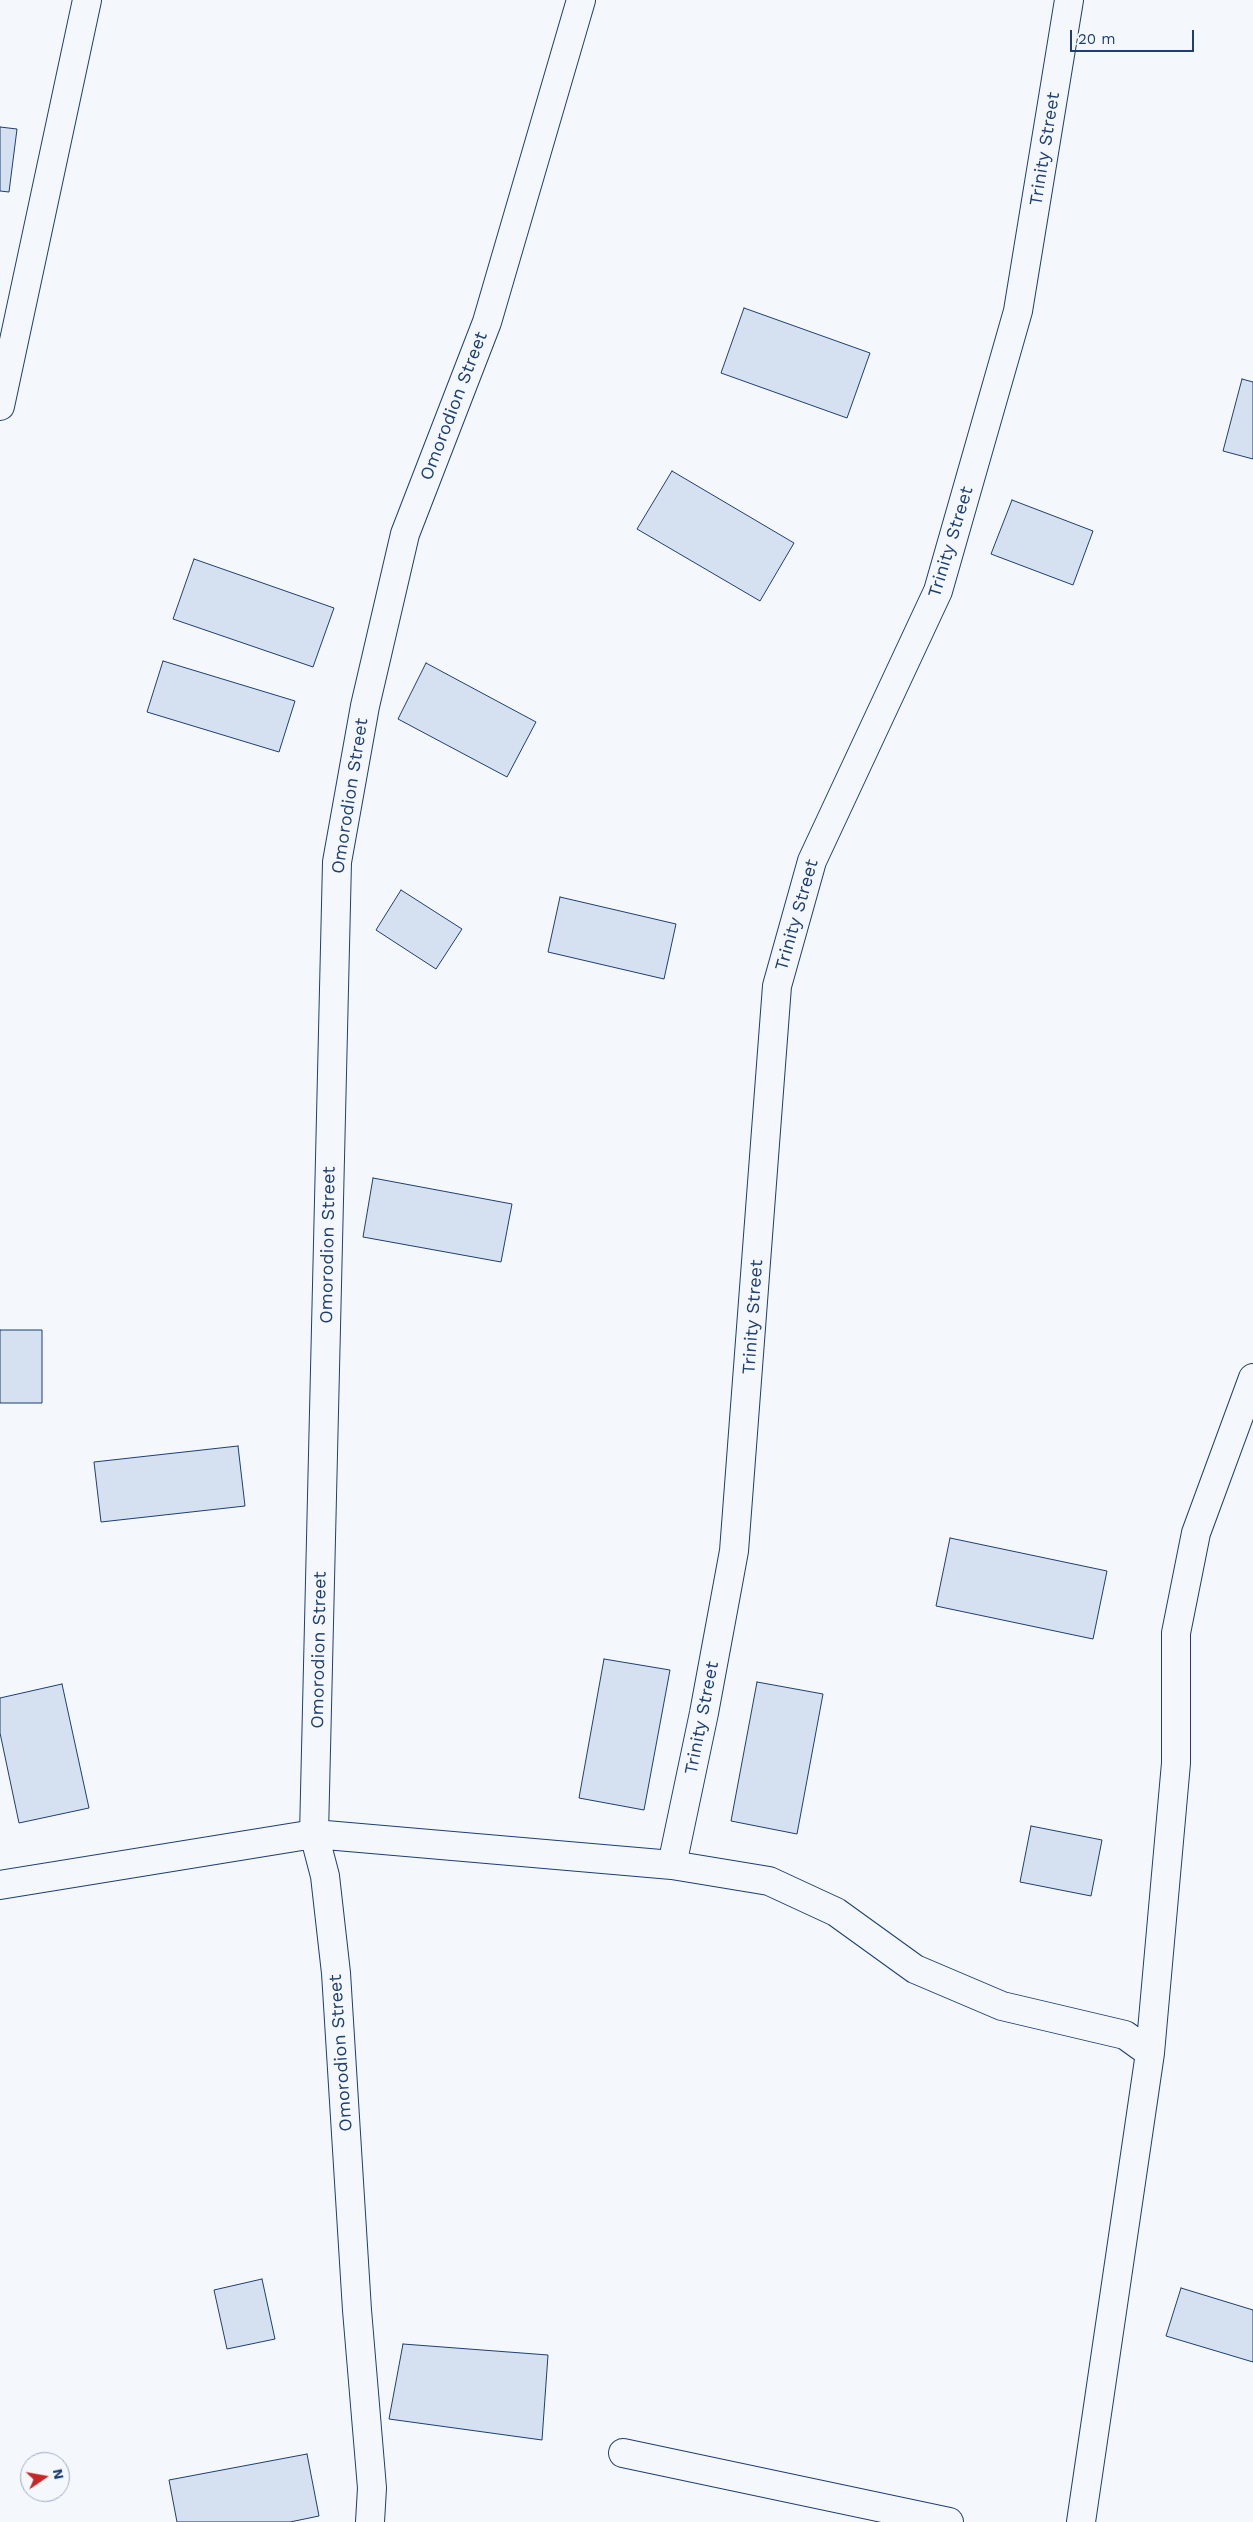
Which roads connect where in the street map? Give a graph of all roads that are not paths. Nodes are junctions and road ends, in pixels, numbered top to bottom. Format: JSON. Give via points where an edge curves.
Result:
{"nodes":[{"id":1,"x":87,"y":0,"type":"edge"},
{"id":2,"x":581,"y":0,"type":"edge"},
{"id":3,"x":1070,"y":0,"type":"edge"},
{"id":4,"x":0,"y":406,"type":"edge"},
{"id":5,"x":1253,"y":1378,"type":"edge"},
{"id":6,"x":314,"y":1834,"type":"junction"},
{"id":7,"x":672,"y":1865,"type":"junction"},
{"id":8,"x":0,"y":1885,"type":"edge"},
{"id":9,"x":1150,"y":2054,"type":"junction"},
{"id":10,"x":622,"y":2452,"type":"dead end"},
{"id":11,"x":370,"y":2522,"type":"edge"},
{"id":12,"x":949,"y":2522,"type":"edge"},
{"id":13,"x":1081,"y":2522,"type":"edge"}],
"edges":[{"from":1,"to":4,"type":"street"},
{"from":2,"to":6,"type":"street","name":"Omorodion Street","via":[[487,322],[405,534],[365,706],[337,862]]},
{"from":3,"to":7,"type":"street","name":"Trinity Street","via":[[1018,311],[938,591],[812,861],[777,986],[734,1551]]},
{"from":5,"to":9,"type":"street","via":[[1196,1534],[1176,1633],[1176,1763]]},
{"from":6,"to":7,"type":"street"},
{"from":6,"to":8,"type":"street"},
{"from":6,"to":11,"type":"street","name":"Omorodion Street","via":[[326,1876],[336,1973],[357,2310],[372,2488]]},
{"from":7,"to":9,"type":"street","via":[[769,1881],[836,1912],[915,1969],[1002,2006],[1125,2035]]},
{"from":9,"to":13,"type":"street"},
{"from":10,"to":12,"type":"street"}]}
